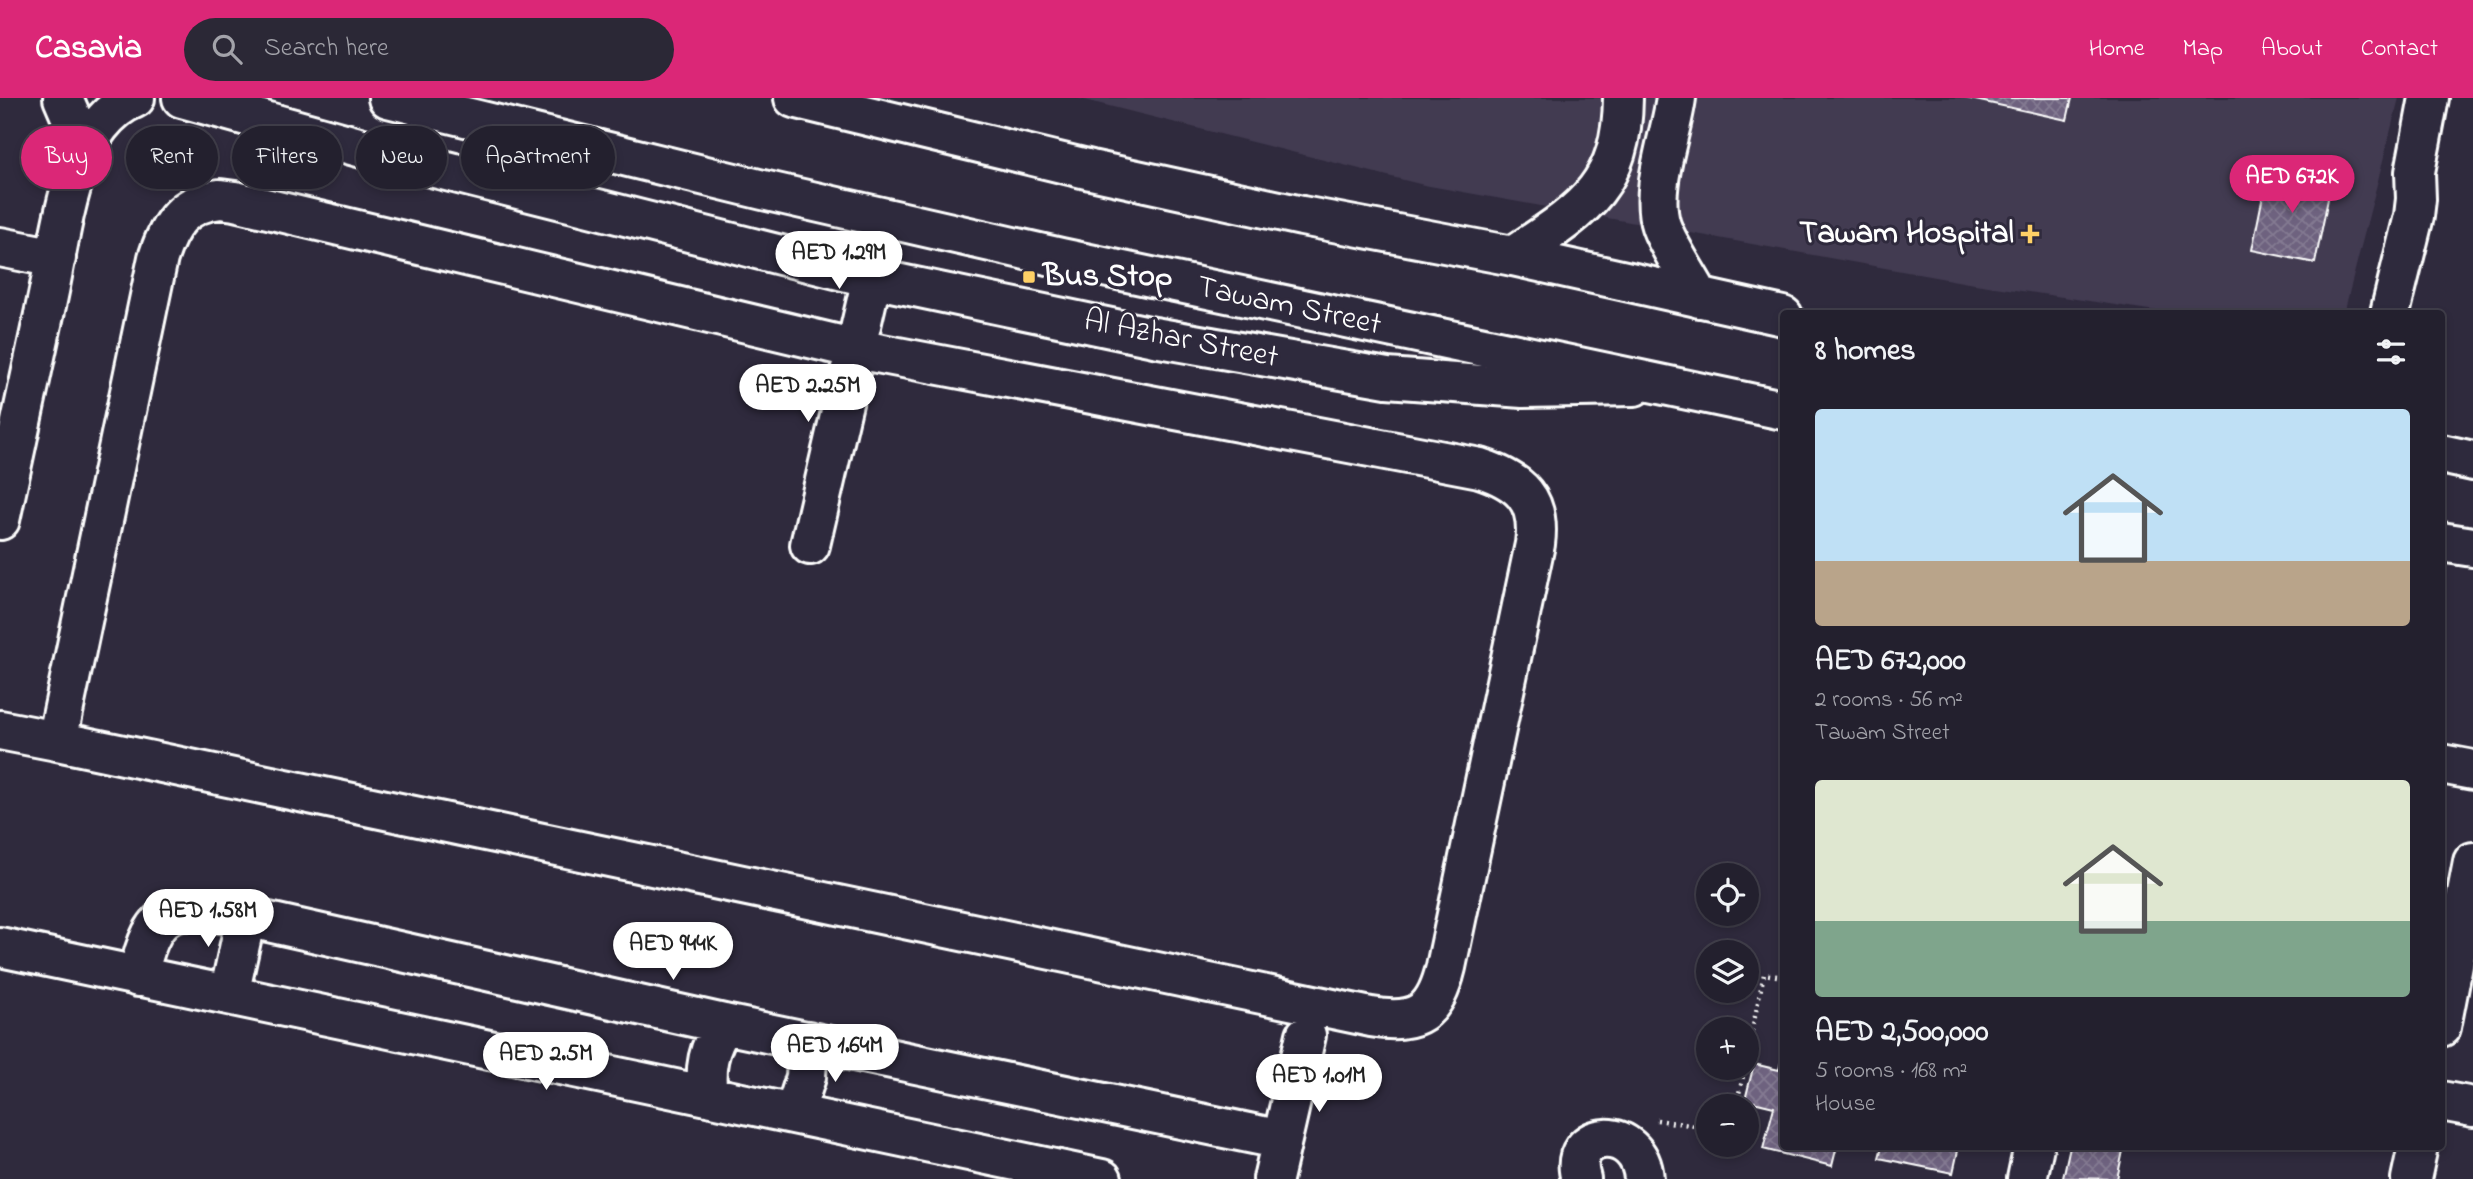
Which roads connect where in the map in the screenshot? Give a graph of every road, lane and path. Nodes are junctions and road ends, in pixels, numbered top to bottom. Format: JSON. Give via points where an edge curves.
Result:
{"nodes":[{"id":1,"x":64,"y":98,"type":"edge"},
{"id":2,"x":135,"y":98,"type":"edge"},
{"id":3,"x":182,"y":98,"type":"edge"},
{"id":4,"x":388,"y":98,"type":"edge"},
{"id":5,"x":794,"y":98,"type":"edge"},
{"id":6,"x":1623,"y":98,"type":"edge"},
{"id":7,"x":1676,"y":98,"type":"edge"},
{"id":8,"x":2429,"y":98,"type":"edge"},
{"id":9,"x":75,"y":126,"type":"edge"},
{"id":10,"x":101,"y":126,"type":"edge"},
{"id":11,"x":2415,"y":172,"type":"junction"},
{"id":12,"x":72,"y":189,"type":"edge"},
{"id":13,"x":0,"y":247,"type":"edge"},
{"id":14,"x":1513,"y":256,"type":"junction"},
{"id":15,"x":56,"y":258,"type":"junction"},
{"id":16,"x":872,"y":278,"type":"junction"},
{"id":17,"x":1700,"y":298,"type":"junction"},
{"id":18,"x":2372,"y":310,"type":"edge"},
{"id":19,"x":2391,"y":310,"type":"edge"},
{"id":20,"x":1780,"y":315,"type":"edge"},
{"id":21,"x":856,"y":349,"type":"junction"},
{"id":22,"x":1659,"y":384,"type":"junction"},
{"id":23,"x":1780,"y":409,"type":"edge"},
{"id":24,"x":2445,"y":455,"type":"edge"},
{"id":25,"x":2473,"y":461,"type":"edge"},
{"id":26,"x":0,"y":520,"type":"edge"},
{"id":27,"x":2445,"y":543,"type":"edge"},
{"id":28,"x":810,"y":545,"type":"dead end"},
{"id":29,"x":2473,"y":547,"type":"edge"},
{"id":30,"x":0,"y":730,"type":"edge"},
{"id":31,"x":58,"y":741,"type":"junction"},
{"id":32,"x":2445,"y":765,"type":"edge"},
{"id":33,"x":2473,"y":771,"type":"edge"},
{"id":34,"x":2473,"y":862,"type":"edge"},
{"id":35,"x":246,"y":917,"type":"junction"},
{"id":36,"x":0,"y":947,"type":"edge"},
{"id":37,"x":138,"y":977,"type":"junction"},
{"id":38,"x":1780,"y":977,"type":"edge"},
{"id":39,"x":229,"y":995,"type":"junction"},
{"id":40,"x":2445,"y":1006,"type":"edge"},
{"id":41,"x":1755,"y":1017,"type":"edge"},
{"id":42,"x":724,"y":1024,"type":"junction"},
{"id":43,"x":1306,"y":1035,"type":"dead end"},
{"id":44,"x":808,"y":1041,"type":"junction"},
{"id":45,"x":709,"y":1096,"type":"junction"},
{"id":46,"x":2445,"y":1102,"type":"edge"},
{"id":47,"x":2473,"y":1107,"type":"edge"},
{"id":48,"x":794,"y":1114,"type":"junction"},
{"id":49,"x":1282,"y":1140,"type":"junction"},
{"id":50,"x":2033,"y":1150,"type":"edge"},
{"id":51,"x":2416,"y":1150,"type":"edge"},
{"id":52,"x":1102,"y":1179,"type":"edge"},
{"id":53,"x":1273,"y":1179,"type":"edge"},
{"id":54,"x":1581,"y":1179,"type":"edge"},
{"id":55,"x":1644,"y":1179,"type":"edge"},
{"id":56,"x":2027,"y":1179,"type":"edge"},
{"id":57,"x":2411,"y":1179,"type":"edge"}],
"edges":[{"from":1,"to":9,"type":"street"},
{"from":2,"to":10,"type":"street","via":[[110,114]]},
{"from":3,"to":16,"type":"street","name":"Al Azhar Street","via":[[431,167]]},
{"from":4,"to":22,"type":"street","name":"Tawam Street","via":[[1061,258]]},
{"from":5,"to":14,"type":"street","via":[[1104,173]]},
{"from":6,"to":14,"type":"street","via":[[1617,154],[1606,180],[1562,224]]},
{"from":7,"to":17,"type":"street","via":[[1657,204],[1661,227]]},
{"from":8,"to":11,"type":"street"},
{"from":11,"to":18,"type":"street","via":[[2395,212]]},
{"from":11,"to":19,"type":"street","via":[[2414,216]]},
{"from":12,"to":15,"type":"street"},
{"from":13,"to":15,"type":"street"},
{"from":14,"to":17,"type":"street"},
{"from":15,"to":26,"type":"street"},
{"from":16,"to":21,"type":"street"},
{"from":16,"to":22,"type":"street","name":"Al Azhar Street","via":[[1154,337],[1387,377],[1523,388]]},
{"from":17,"to":20,"type":"street"},
{"from":21,"to":28,"type":"street"},
{"from":21,"to":31,"type":"street","via":[[235,201],[192,206],[171,228],[158,258]]},
{"from":21,"to":31,"type":"street","via":[[1480,468],[1511,481],[1527,495],[1536,534],[1516,634],[1443,981],[1418,1017],[1371,1017]]},
{"from":22,"to":23,"type":"street","name":"Tawam Street"},
{"from":24,"to":25,"type":"street"},
{"from":27,"to":29,"type":"street"},
{"from":30,"to":31,"type":"street"},
{"from":32,"to":33,"type":"street"},
{"from":34,"to":40,"type":"street"},
{"from":35,"to":37,"type":"street","via":[[187,909],[160,921],[144,948]]},
{"from":35,"to":39,"type":"street"},
{"from":35,"to":42,"type":"street"},
{"from":36,"to":37,"type":"street"},
{"from":37,"to":39,"type":"street"},
{"from":38,"to":41,"type":"path","via":[[1764,974]]},
{"from":39,"to":45,"type":"street"},
{"from":42,"to":44,"type":"street"},
{"from":42,"to":45,"type":"street","via":[[707,1059]]},
{"from":43,"to":49,"type":"street"},
{"from":44,"to":48,"type":"street","via":[[806,1077]]},
{"from":44,"to":49,"type":"street"},
{"from":45,"to":48,"type":"street"},
{"from":46,"to":47,"type":"street"},
{"from":48,"to":52,"type":"street"},
{"from":49,"to":53,"type":"street"},
{"from":50,"to":56,"type":"street"},
{"from":51,"to":57,"type":"street"},
{"from":54,"to":55,"type":"street","via":[[1583,1151],[1591,1141],[1612,1138],[1627,1143]]}]}
